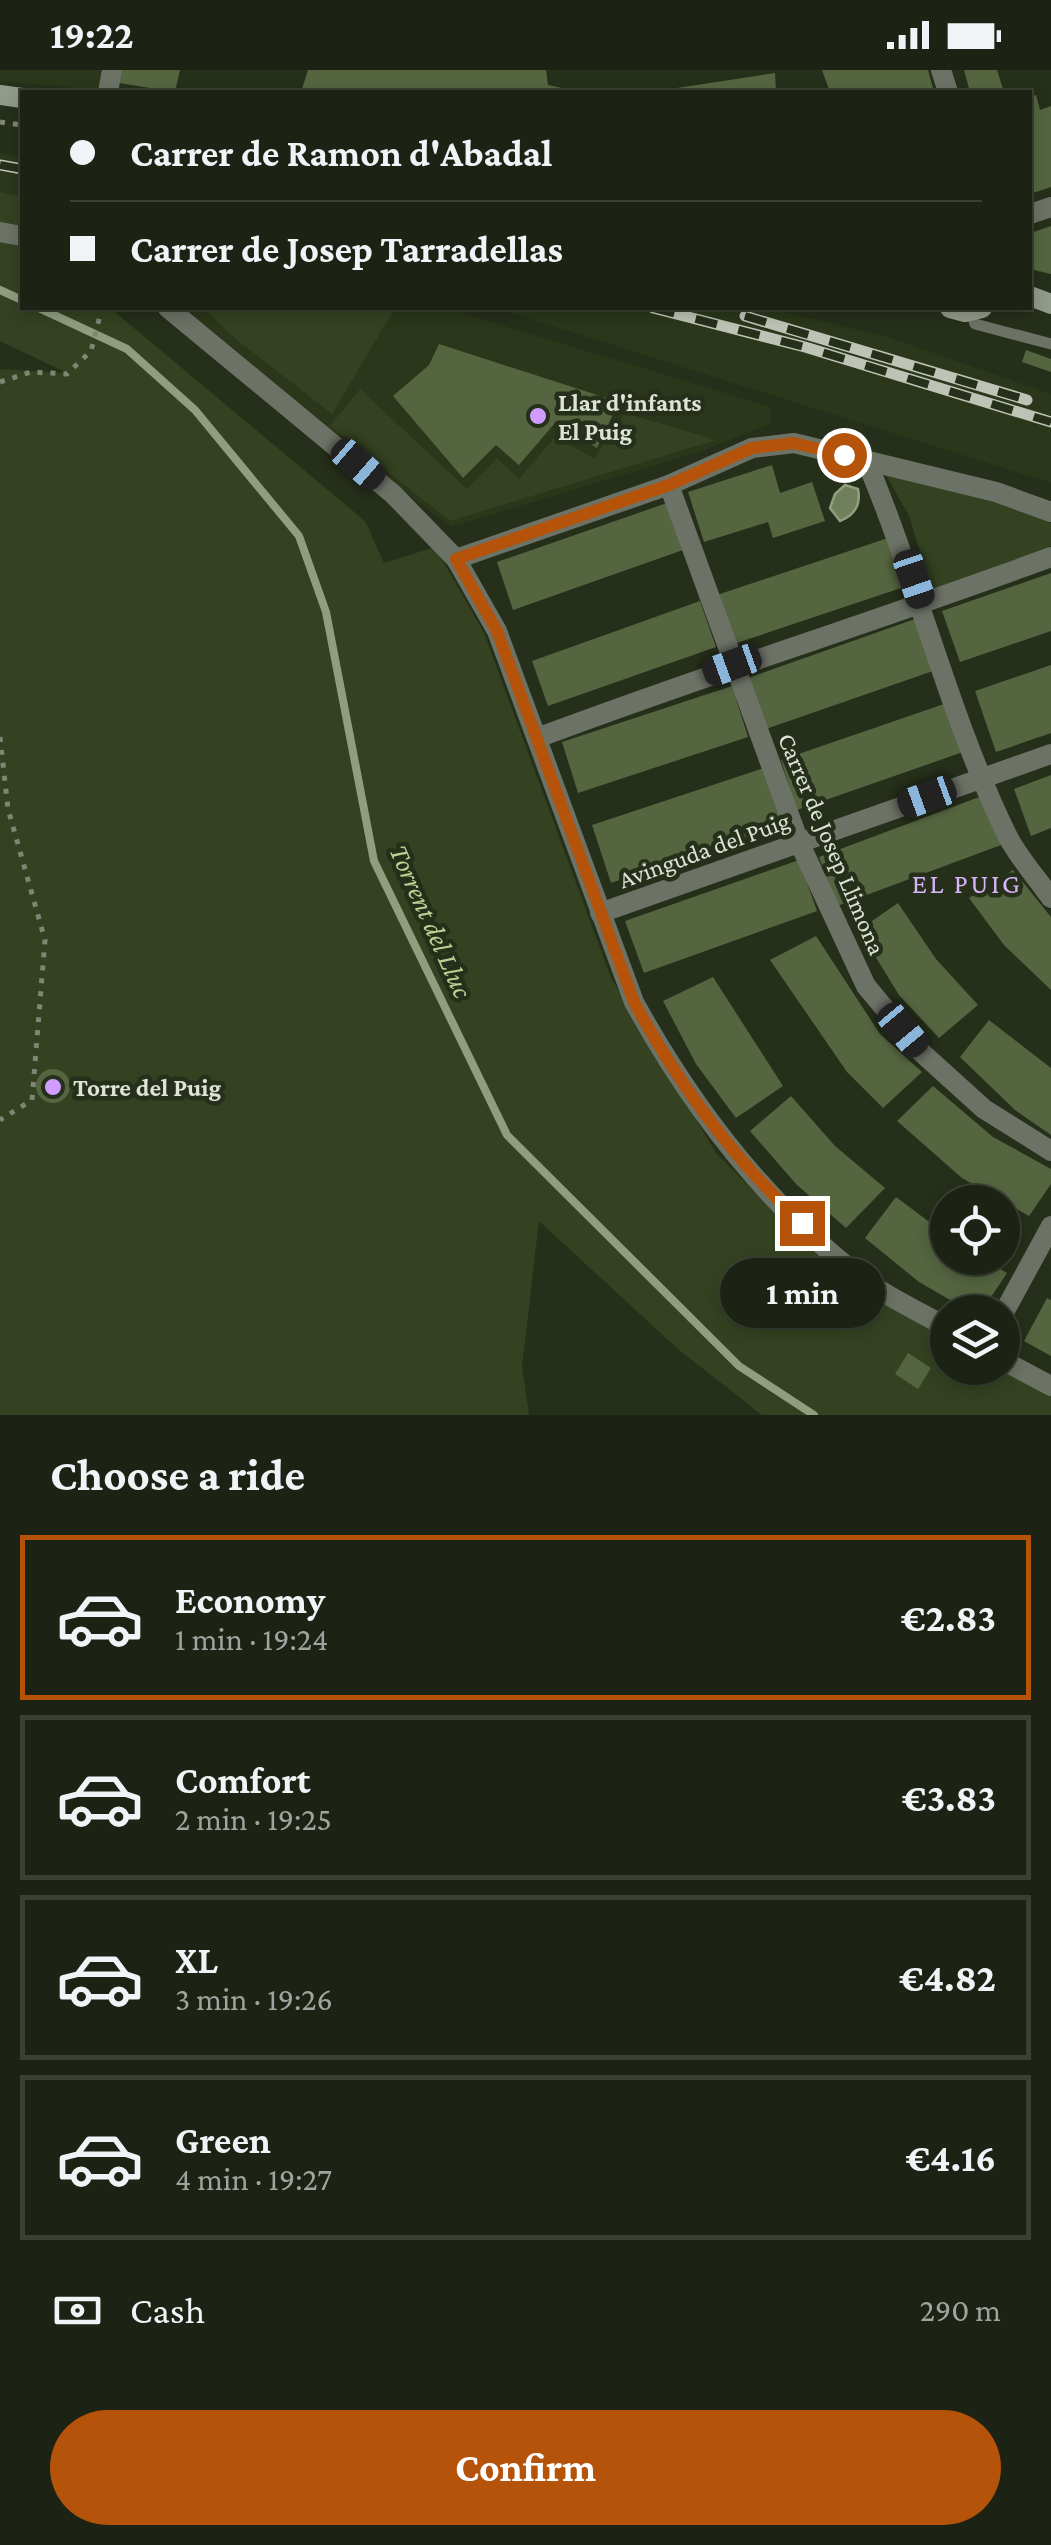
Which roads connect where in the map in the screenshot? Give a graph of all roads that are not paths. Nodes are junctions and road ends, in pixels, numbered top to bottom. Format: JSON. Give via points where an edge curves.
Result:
{"nodes":[{"id":1,"x":170,"y":310,"type":"edge"},
{"id":2,"x":968,"y":310,"type":"edge"},
{"id":3,"x":1051,"y":344,"type":"edge"},
{"id":4,"x":866,"y":460,"type":"junction"},
{"id":5,"x":669,"y":485,"type":"junction"},
{"id":6,"x":1051,"y":512,"type":"edge"},
{"id":7,"x":1051,"y":556,"type":"edge"},
{"id":8,"x":456,"y":559,"type":"junction"},
{"id":9,"x":922,"y":604,"type":"junction"},
{"id":10,"x":732,"y":665,"type":"junction"},
{"id":11,"x":536,"y":738,"type":"junction"},
{"id":12,"x":1051,"y":754,"type":"edge"},
{"id":13,"x":984,"y":777,"type":"junction"},
{"id":14,"x":800,"y":842,"type":"junction"},
{"id":15,"x":1051,"y":898,"type":"edge"},
{"id":16,"x":600,"y":914,"type":"junction"},
{"id":17,"x":1051,"y":1151,"type":"edge"},
{"id":18,"x":1051,"y":1226,"type":"edge"},
{"id":19,"x":1013,"y":1295,"type":"edge"},
{"id":20,"x":930,"y":1317,"type":"edge"},
{"id":21,"x":1020,"y":1370,"type":"edge"},
{"id":22,"x":1051,"y":1386,"type":"edge"}],
"edges":[{"from":1,"to":8,"type":"street","via":[[393,494]]},
{"from":2,"to":3,"type":"lane","via":[[974,324]]},
{"from":4,"to":5,"type":"street","via":[[794,443],[752,448]]},
{"from":4,"to":6,"type":"street"},
{"from":4,"to":9,"type":"street"},
{"from":5,"to":8,"type":"street"},
{"from":5,"to":10,"type":"street","name":"Carrer de Josep Llimona"},
{"from":7,"to":9,"type":"street"},
{"from":8,"to":11,"type":"street","via":[[497,631]]},
{"from":9,"to":10,"type":"street"},
{"from":9,"to":13,"type":"street"},
{"from":10,"to":11,"type":"street"},
{"from":10,"to":14,"type":"street","name":"Carrer de Josep Llimona"},
{"from":11,"to":16,"type":"street"},
{"from":12,"to":13,"type":"street","name":"Avinguda del Puig"},
{"from":13,"to":14,"type":"street","name":"Avinguda del Puig"},
{"from":13,"to":15,"type":"street","via":[[1008,838]]},
{"from":14,"to":16,"type":"street","name":"Avinguda del Puig"},
{"from":14,"to":17,"type":"street","name":"Carrer de Josep Llimona","via":[[866,986],[984,1109]]},
{"from":16,"to":20,"type":"street","via":[[634,1002],[665,1058],[748,1172],[856,1274]]},
{"from":18,"to":19,"type":"street"},
{"from":21,"to":22,"type":"street"}]}
